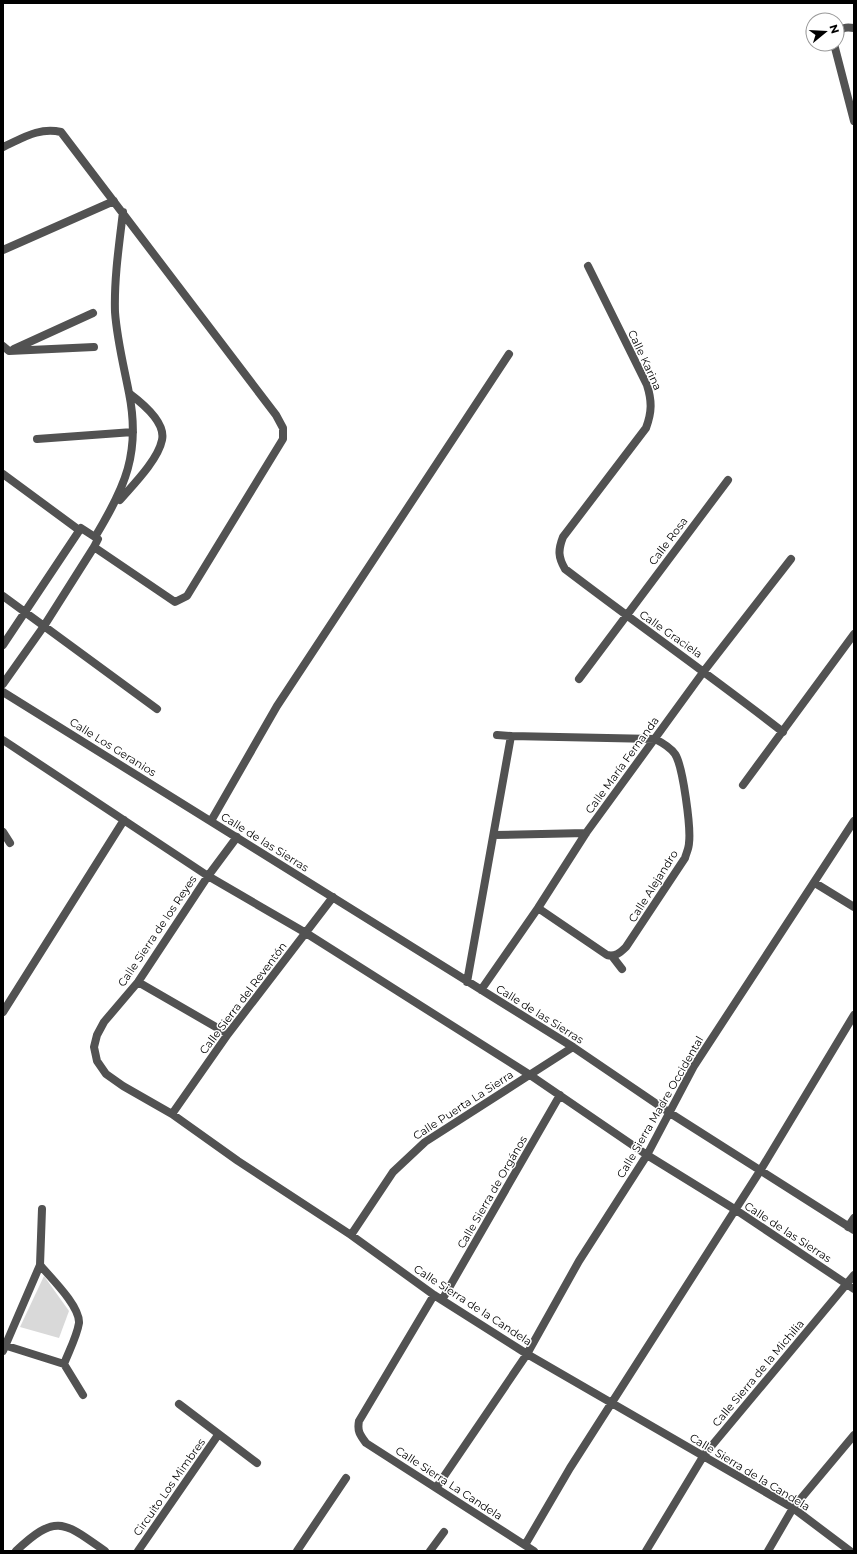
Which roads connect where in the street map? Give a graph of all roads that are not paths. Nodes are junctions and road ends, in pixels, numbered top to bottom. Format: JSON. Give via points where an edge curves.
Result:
{"nodes":[{"id":1,"x":836,"y":52,"type":"edge"},
{"id":2,"x":854,"y":121,"type":"edge"},
{"id":3,"x":3,"y":147,"type":"edge"},
{"id":4,"x":114,"y":200,"type":"junction"},
{"id":5,"x":123,"y":212,"type":"junction"},
{"id":6,"x":3,"y":250,"type":"edge"},
{"id":7,"x":588,"y":266,"type":"dead end"},
{"id":8,"x":93,"y":313,"type":"dead end"},
{"id":9,"x":94,"y":346,"type":"dead end"},
{"id":10,"x":6,"y":349,"type":"edge"},
{"id":11,"x":509,"y":354,"type":"dead end"},
{"id":12,"x":130,"y":394,"type":"junction"},
{"id":13,"x":133,"y":432,"type":"junction"},
{"id":14,"x":37,"y":439,"type":"dead end"},
{"id":15,"x":3,"y":474,"type":"edge"},
{"id":16,"x":728,"y":480,"type":"dead end"},
{"id":17,"x":112,"y":509,"type":"junction"},
{"id":18,"x":79,"y":530,"type":"junction"},
{"id":19,"x":95,"y":537,"type":"junction"},
{"id":20,"x":563,"y":537,"type":"joint"},
{"id":21,"x":94,"y":547,"type":"junction"},
{"id":22,"x":791,"y":559,"type":"dead end"},
{"id":23,"x":3,"y":596,"type":"edge"},
{"id":24,"x":25,"y":612,"type":"junction"},
{"id":25,"x":625,"y":616,"type":"junction"},
{"id":26,"x":44,"y":626,"type":"junction"},
{"id":27,"x":854,"y":634,"type":"edge"},
{"id":28,"x":3,"y":645,"type":"edge"},
{"id":29,"x":704,"y":670,"type":"junction"},
{"id":30,"x":579,"y":679,"type":"dead end"},
{"id":31,"x":3,"y":684,"type":"edge"},
{"id":32,"x":3,"y":692,"type":"edge"},
{"id":33,"x":157,"y":709,"type":"dead end"},
{"id":34,"x":784,"y":732,"type":"junction"},
{"id":35,"x":497,"y":735,"type":"dead end"},
{"id":36,"x":511,"y":736,"type":"junction"},
{"id":37,"x":655,"y":739,"type":"junction"},
{"id":38,"x":3,"y":740,"type":"edge"},
{"id":39,"x":742,"y":786,"type":"dead end"},
{"id":40,"x":124,"y":820,"type":"junction"},
{"id":41,"x":211,"y":821,"type":"junction"},
{"id":42,"x":854,"y":821,"type":"edge"},
{"id":43,"x":3,"y":832,"type":"edge"},
{"id":44,"x":586,"y":834,"type":"junction"},
{"id":45,"x":494,"y":835,"type":"junction"},
{"id":46,"x":237,"y":837,"type":"junction"},
{"id":47,"x":10,"y":843,"type":"dead end"},
{"id":48,"x":208,"y":876,"type":"junction"},
{"id":49,"x":815,"y":883,"type":"junction"},
{"id":50,"x":333,"y":898,"type":"junction"},
{"id":51,"x":854,"y":907,"type":"edge"},
{"id":52,"x":538,"y":908,"type":"junction"},
{"id":53,"x":306,"y":933,"type":"junction"},
{"id":54,"x":612,"y":956,"type":"junction"},
{"id":55,"x":622,"y":970,"type":"dead end"},
{"id":56,"x":138,"y":982,"type":"junction"},
{"id":57,"x":467,"y":982,"type":"junction"},
{"id":58,"x":481,"y":990,"type":"junction"},
{"id":59,"x":3,"y":1012,"type":"edge"},
{"id":60,"x":854,"y":1014,"type":"edge"},
{"id":61,"x":228,"y":1034,"type":"junction"},
{"id":62,"x":573,"y":1047,"type":"junction"},
{"id":63,"x":97,"y":1061,"type":"joint"},
{"id":64,"x":530,"y":1075,"type":"junction"},
{"id":65,"x":560,"y":1095,"type":"junction"},
{"id":66,"x":670,"y":1113,"type":"junction"},
{"id":67,"x":172,"y":1114,"type":"junction"},
{"id":68,"x":648,"y":1156,"type":"junction"},
{"id":69,"x":760,"y":1171,"type":"junction"},
{"id":70,"x":42,"y":1209,"type":"dead end"},
{"id":71,"x":736,"y":1210,"type":"junction"},
{"id":72,"x":854,"y":1218,"type":"edge"},
{"id":73,"x":851,"y":1229,"type":"edge"},
{"id":74,"x":351,"y":1235,"type":"junction"},
{"id":75,"x":40,"y":1265,"type":"junction"},
{"id":76,"x":854,"y":1275,"type":"edge"},
{"id":77,"x":847,"y":1284,"type":"junction"},
{"id":78,"x":854,"y":1289,"type":"edge"},
{"id":79,"x":434,"y":1295,"type":"junction"},
{"id":80,"x":442,"y":1300,"type":"junction"},
{"id":81,"x":5,"y":1348,"type":"edge"},
{"id":82,"x":526,"y":1354,"type":"junction"},
{"id":83,"x":64,"y":1364,"type":"junction"},
{"id":84,"x":83,"y":1395,"type":"dead end"},
{"id":85,"x":612,"y":1403,"type":"junction"},
{"id":86,"x":178,"y":1404,"type":"dead end"},
{"id":87,"x":218,"y":1435,"type":"junction"},
{"id":88,"x":854,"y":1435,"type":"edge"},
{"id":89,"x":704,"y":1455,"type":"junction"},
{"id":90,"x":257,"y":1463,"type":"dead end"},
{"id":91,"x":346,"y":1478,"type":"dead end"},
{"id":92,"x":436,"y":1488,"type":"junction"},
{"id":93,"x":793,"y":1508,"type":"junction"},
{"id":94,"x":444,"y":1532,"type":"dead end"},
{"id":95,"x":525,"y":1545,"type":"junction"},
{"id":96,"x":16,"y":1551,"type":"edge"},
{"id":97,"x":105,"y":1551,"type":"edge"},
{"id":98,"x":138,"y":1551,"type":"edge"},
{"id":99,"x":297,"y":1551,"type":"edge"},
{"id":100,"x":430,"y":1551,"type":"edge"},
{"id":101,"x":534,"y":1551,"type":"edge"},
{"id":102,"x":646,"y":1551,"type":"edge"},
{"id":103,"x":768,"y":1551,"type":"edge"},
{"id":104,"x":850,"y":1551,"type":"edge"}],
"edges":[{"from":1,"to":2,"type":"street"},
{"from":3,"to":4,"type":"street","via":[[38,131],[62,132]]},
{"from":4,"to":5,"type":"street"},
{"from":4,"to":6,"type":"street"},
{"from":5,"to":12,"type":"street","via":[[115,312]]},
{"from":5,"to":21,"type":"street","via":[[276,414],[283,428],[283,439],[187,596],[182,600],[174,602]]},
{"from":7,"to":20,"type":"street","name":"Calle Karina","via":[[647,385],[652,400],[651,414],[646,428]]},
{"from":8,"to":10,"type":"street"},
{"from":9,"to":10,"type":"street"},
{"from":11,"to":41,"type":"street","via":[[277,706]]},
{"from":12,"to":13,"type":"street"},
{"from":12,"to":17,"type":"street","via":[[144,403],[153,415],[161,428],[162,440],[154,456]]},
{"from":13,"to":14,"type":"street"},
{"from":13,"to":17,"type":"street","via":[[129,470]]},
{"from":15,"to":18,"type":"street"},
{"from":16,"to":25,"type":"street","name":"Calle Rosa"},
{"from":17,"to":19,"type":"street"},
{"from":18,"to":19,"type":"street","via":[[81,528]]},
{"from":18,"to":24,"type":"street"},
{"from":19,"to":21,"type":"street","via":[[98,539]]},
{"from":20,"to":25,"type":"street","name":"Calle Graciela","via":[[558,548],[559,559],[565,569]]},
{"from":21,"to":26,"type":"street"},
{"from":22,"to":29,"type":"street","name":"Calle María Fernanda"},
{"from":23,"to":24,"type":"street"},
{"from":24,"to":26,"type":"street"},
{"from":24,"to":28,"type":"street"},
{"from":25,"to":29,"type":"street","name":"Calle Graciela"},
{"from":25,"to":30,"type":"street","name":"Calle Rosa"},
{"from":26,"to":31,"type":"street"},
{"from":26,"to":33,"type":"street"},
{"from":27,"to":34,"type":"street"},
{"from":29,"to":34,"type":"street","name":"Calle Graciela"},
{"from":29,"to":37,"type":"street","name":"Calle María Fernanda"},
{"from":32,"to":41,"type":"street","name":"Calle Los Geranios"},
{"from":34,"to":39,"type":"street"},
{"from":35,"to":36,"type":"street"},
{"from":36,"to":37,"type":"street"},
{"from":36,"to":45,"type":"street"},
{"from":37,"to":44,"type":"street","name":"Calle María Fernanda"},
{"from":37,"to":54,"type":"street","name":"Calle Alejandro","via":[[667,745],[675,754],[680,766],[689,843],[685,858],[626,947]]},
{"from":38,"to":40,"type":"street","name":"Calle de las Sierras"},
{"from":40,"to":48,"type":"street","name":"Calle de las Sierras"},
{"from":40,"to":59,"type":"street"},
{"from":41,"to":46,"type":"street","name":"Calle de las Sierras"},
{"from":42,"to":49,"type":"street","name":"Calle Sierra Madre Occidental"},
{"from":43,"to":47,"type":"street"},
{"from":44,"to":45,"type":"street"},
{"from":44,"to":52,"type":"street","name":"Calle María Fernanda"},
{"from":45,"to":57,"type":"street"},
{"from":46,"to":48,"type":"street","name":"Calle Sierra de los Reyes"},
{"from":46,"to":50,"type":"street","name":"Calle de las Sierras"},
{"from":48,"to":53,"type":"street","name":"Calle de las Sierras"},
{"from":48,"to":56,"type":"street","name":"Calle Sierra de los Reyes"},
{"from":49,"to":51,"type":"street"},
{"from":49,"to":66,"type":"street","name":"Calle Sierra Madre Occidental","via":[[694,1066]]},
{"from":50,"to":53,"type":"street","name":"Calle Sierra del Reventón"},
{"from":50,"to":57,"type":"street","name":"Calle de las Sierras"},
{"from":52,"to":54,"type":"street"},
{"from":52,"to":58,"type":"street","name":"Calle María Fernanda"},
{"from":53,"to":61,"type":"street","name":"Calle Sierra del Reventón"},
{"from":53,"to":64,"type":"street","name":"Calle de las Sierras"},
{"from":54,"to":55,"type":"street"},
{"from":56,"to":61,"type":"street"},
{"from":56,"to":63,"type":"street","name":"Calle Sierra de los Reyes","via":[[104,1022],[97,1035],[94,1047]]},
{"from":57,"to":58,"type":"street","name":"Calle de las Sierras"},
{"from":58,"to":62,"type":"street","name":"Calle de las Sierras"},
{"from":60,"to":69,"type":"street"},
{"from":61,"to":67,"type":"street","name":"Calle Sierra del Reventón"},
{"from":62,"to":64,"type":"street","name":"Calle Puerta La Sierra"},
{"from":62,"to":66,"type":"street","name":"Calle de las Sierras"},
{"from":63,"to":67,"type":"street","name":"Calle Sierra de la Candela","via":[[106,1074]]},
{"from":64,"to":65,"type":"street","name":"Calle de las Sierras"},
{"from":64,"to":74,"type":"street","name":"Calle Puerta La Sierra","via":[[424,1142],[406,1158],[393,1172]]},
{"from":65,"to":68,"type":"street","name":"Calle de las Sierras"},
{"from":65,"to":80,"type":"street","name":"Calle Sierra de Orgános"},
{"from":66,"to":68,"type":"street","name":"Calle Sierra Madre Occidental"},
{"from":66,"to":69,"type":"street","name":"Calle de las Sierras"},
{"from":67,"to":74,"type":"street","name":"Calle Sierra de la Candela"},
{"from":68,"to":71,"type":"street","name":"Calle de las Sierras"},
{"from":68,"to":82,"type":"street","name":"Calle Sierra Madre Occidental","via":[[579,1261]]},
{"from":69,"to":71,"type":"street"},
{"from":69,"to":73,"type":"street","name":"Calle de las Sierras"},
{"from":70,"to":75,"type":"street"},
{"from":71,"to":77,"type":"street","name":"Calle de las Sierras"},
{"from":71,"to":85,"type":"street"},
{"from":72,"to":73,"type":"street"},
{"from":74,"to":79,"type":"street","name":"Calle Sierra de la Candela"},
{"from":75,"to":81,"type":"street"},
{"from":75,"to":83,"type":"street","via":[[73,1304],[78,1317],[79,1324]]},
{"from":76,"to":77,"type":"street","name":"Calle Sierra de la Michilia"},
{"from":77,"to":78,"type":"street","name":"Calle de las Sierras"},
{"from":77,"to":89,"type":"street","name":"Calle Sierra de la Michilia"},
{"from":79,"to":80,"type":"street","name":"Calle Sierra de la Candela"},
{"from":79,"to":92,"type":"street","name":"Calle Sierra La Candela","via":[[357,1428],[366,1443]]},
{"from":80,"to":82,"type":"street","name":"Calle Sierra de la Candela"},
{"from":81,"to":83,"type":"street"},
{"from":82,"to":85,"type":"street","name":"Calle Sierra de la Candela"},
{"from":82,"to":92,"type":"street","name":"Calle Sierra Madre Occidental"},
{"from":83,"to":84,"type":"street"},
{"from":85,"to":89,"type":"street","name":"Calle Sierra de la Candela"},
{"from":85,"to":95,"type":"street"},
{"from":86,"to":87,"type":"street","name":"Circuito Los Mimbres"},
{"from":87,"to":90,"type":"street","name":"Circuito Los Mimbres"},
{"from":87,"to":98,"type":"street","name":"Circuito Los Mimbres"},
{"from":88,"to":93,"type":"street"},
{"from":89,"to":93,"type":"street","name":"Calle Sierra de la Candela"},
{"from":89,"to":102,"type":"street","name":"Calle Sierra de la Michilia"},
{"from":91,"to":99,"type":"street"},
{"from":92,"to":95,"type":"street","name":"Calle Sierra La Candela"},
{"from":93,"to":103,"type":"street"},
{"from":93,"to":104,"type":"street","name":"Calle Sierra de la Candela"},
{"from":94,"to":100,"type":"street"},
{"from":95,"to":101,"type":"street","name":"Calle Sierra La Candela"},
{"from":96,"to":97,"type":"street","via":[[31,1537],[53,1525],[67,1527]]}]}
